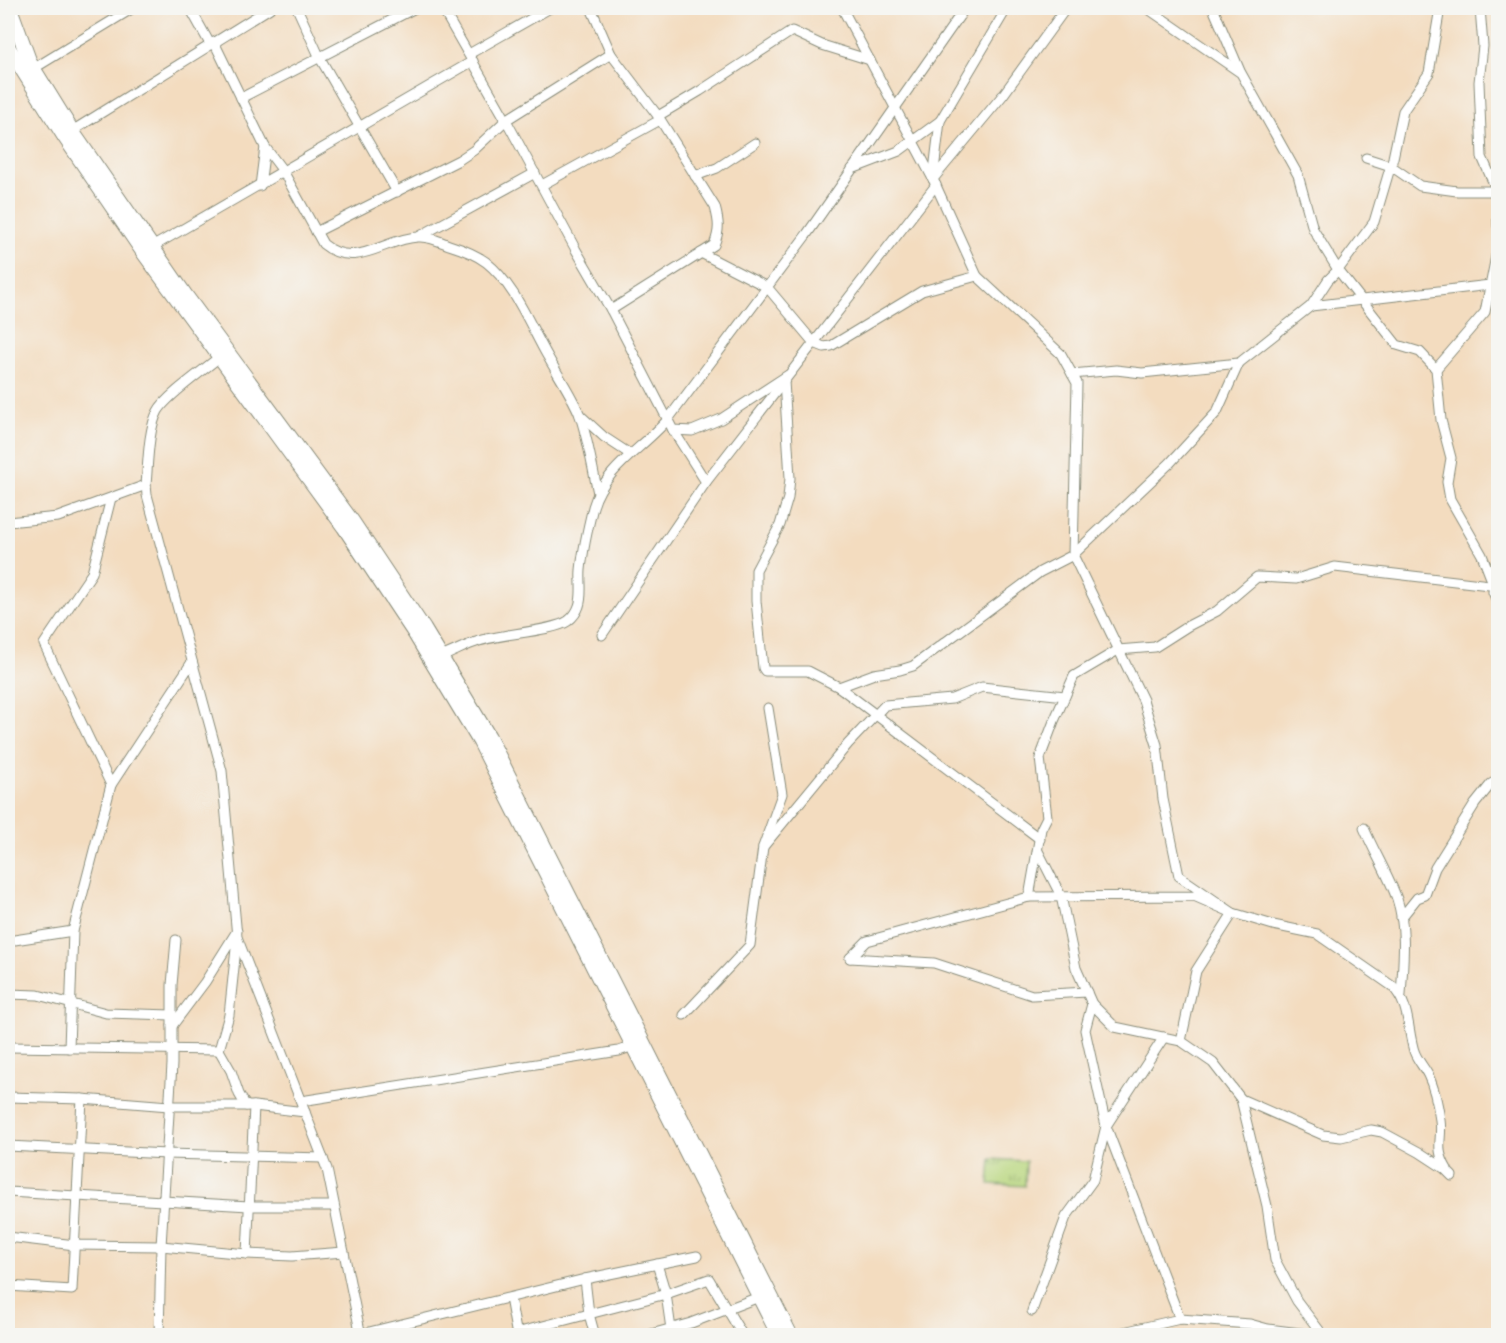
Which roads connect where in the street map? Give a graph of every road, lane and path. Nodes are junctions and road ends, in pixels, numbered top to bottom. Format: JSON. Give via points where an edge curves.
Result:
{"nodes":[{"id":1,"x":10,"y":8,"type":"edge"},
{"id":2,"x":133,"y":8,"type":"edge"},
{"id":3,"x":190,"y":8,"type":"edge"},
{"id":4,"x":270,"y":8,"type":"edge"},
{"id":5,"x":297,"y":8,"type":"edge"},
{"id":6,"x":415,"y":8,"type":"edge"},
{"id":7,"x":442,"y":8,"type":"edge"},
{"id":8,"x":550,"y":8,"type":"edge"},
{"id":9,"x":591,"y":8,"type":"edge"},
{"id":10,"x":842,"y":8,"type":"edge"},
{"id":11,"x":965,"y":8,"type":"edge"},
{"id":12,"x":1007,"y":8,"type":"edge"},
{"id":13,"x":1066,"y":8,"type":"edge"},
{"id":14,"x":1147,"y":8,"type":"edge"},
{"id":15,"x":1213,"y":8,"type":"edge"},
{"id":16,"x":1440,"y":8,"type":"edge"},
{"id":17,"x":1480,"y":8,"type":"edge"},
{"id":18,"x":212,"y":43,"type":"junction"},
{"id":19,"x":8,"y":47,"type":"edge"},
{"id":20,"x":610,"y":54,"type":"junction"},
{"id":21,"x":320,"y":58,"type":"junction"},
{"id":22,"x":471,"y":58,"type":"junction"},
{"id":23,"x":870,"y":60,"type":"junction"},
{"id":24,"x":33,"y":69,"type":"junction"},
{"id":25,"x":1241,"y":73,"type":"junction"},
{"id":26,"x":241,"y":98,"type":"junction"},
{"id":27,"x":894,"y":107,"type":"junction"},
{"id":28,"x":659,"y":118,"type":"junction"},
{"id":29,"x":506,"y":120,"type":"junction"},
{"id":30,"x":940,"y":121,"type":"junction"},
{"id":31,"x":359,"y":126,"type":"junction"},
{"id":32,"x":72,"y":131,"type":"junction"},
{"id":33,"x":912,"y":140,"type":"junction"},
{"id":34,"x":755,"y":143,"type":"dead end"},
{"id":35,"x":265,"y":147,"type":"junction"},
{"id":36,"x":1366,"y":158,"type":"dead end"},
{"id":37,"x":1391,"y":166,"type":"junction"},
{"id":38,"x":852,"y":169,"type":"junction"},
{"id":39,"x":283,"y":171,"type":"junction"},
{"id":40,"x":535,"y":173,"type":"junction"},
{"id":41,"x":695,"y":176,"type":"junction"},
{"id":42,"x":935,"y":182,"type":"junction"},
{"id":43,"x":542,"y":185,"type":"junction"},
{"id":44,"x":260,"y":186,"type":"junction"},
{"id":45,"x":1497,"y":191,"type":"junction"},
{"id":46,"x":397,"y":192,"type":"junction"},
{"id":47,"x":1498,"y":226,"type":"edge"},
{"id":48,"x":316,"y":232,"type":"junction"},
{"id":49,"x":420,"y":237,"type":"junction"},
{"id":50,"x":1498,"y":246,"type":"edge"},
{"id":51,"x":152,"y":247,"type":"junction"},
{"id":52,"x":701,"y":253,"type":"junction"},
{"id":53,"x":1338,"y":270,"type":"junction"},
{"id":54,"x":977,"y":276,"type":"junction"},
{"id":55,"x":1490,"y":285,"type":"junction"},
{"id":56,"x":767,"y":287,"type":"junction"},
{"id":57,"x":1363,"y":300,"type":"junction"},
{"id":58,"x":1311,"y":306,"type":"junction"},
{"id":59,"x":611,"y":310,"type":"junction"},
{"id":60,"x":814,"y":343,"type":"junction"},
{"id":61,"x":218,"y":358,"type":"junction"},
{"id":62,"x":1239,"y":363,"type":"junction"},
{"id":63,"x":1436,"y":369,"type":"junction"},
{"id":64,"x":1072,"y":374,"type":"junction"},
{"id":65,"x":786,"y":378,"type":"junction"},
{"id":66,"x":579,"y":413,"type":"junction"},
{"id":67,"x":669,"y":417,"type":"junction"},
{"id":68,"x":674,"y":430,"type":"junction"},
{"id":69,"x":630,"y":454,"type":"junction"},
{"id":70,"x":706,"y":482,"type":"junction"},
{"id":71,"x":146,"y":485,"type":"junction"},
{"id":72,"x":598,"y":493,"type":"junction"},
{"id":73,"x":111,"y":498,"type":"junction"},
{"id":74,"x":8,"y":522,"type":"edge"},
{"id":75,"x":1073,"y":555,"type":"junction"},
{"id":76,"x":1496,"y":586,"type":"edge"},
{"id":77,"x":1498,"y":603,"type":"edge"},
{"id":78,"x":602,"y":635,"type":"dead end"},
{"id":79,"x":1118,"y":650,"type":"junction"},
{"id":80,"x":441,"y":657,"type":"junction"},
{"id":81,"x":192,"y":662,"type":"junction"},
{"id":82,"x":839,"y":687,"type":"junction"},
{"id":83,"x":1065,"y":696,"type":"junction"},
{"id":84,"x":768,"y":708,"type":"dead end"},
{"id":85,"x":876,"y":715,"type":"junction"},
{"id":86,"x":1498,"y":780,"type":"edge"},
{"id":87,"x":111,"y":785,"type":"junction"},
{"id":88,"x":1364,"y":828,"type":"dead end"},
{"id":89,"x":1040,"y":839,"type":"junction"},
{"id":90,"x":763,"y":847,"type":"junction"},
{"id":91,"x":1038,"y":851,"type":"junction"},
{"id":92,"x":1060,"y":896,"type":"junction"},
{"id":93,"x":1029,"y":897,"type":"junction"},
{"id":94,"x":1233,"y":914,"type":"junction"},
{"id":95,"x":1401,"y":918,"type":"junction"},
{"id":96,"x":73,"y":931,"type":"junction"},
{"id":97,"x":237,"y":934,"type":"junction"},
{"id":98,"x":176,"y":940,"type":"dead end"},
{"id":99,"x":8,"y":941,"type":"edge"},
{"id":100,"x":1086,"y":992,"type":"junction"},
{"id":101,"x":8,"y":994,"type":"edge"},
{"id":102,"x":1401,"y":995,"type":"junction"},
{"id":103,"x":70,"y":1004,"type":"junction"},
{"id":104,"x":1092,"y":1004,"type":"junction"},
{"id":105,"x":684,"y":1014,"type":"dead end"},
{"id":106,"x":172,"y":1015,"type":"junction"},
{"id":107,"x":172,"y":1026,"type":"junction"},
{"id":108,"x":1164,"y":1037,"type":"junction"},
{"id":109,"x":1181,"y":1041,"type":"junction"},
{"id":110,"x":633,"y":1046,"type":"junction"},
{"id":111,"x":8,"y":1047,"type":"edge"},
{"id":112,"x":69,"y":1048,"type":"junction"},
{"id":113,"x":172,"y":1048,"type":"junction"},
{"id":114,"x":219,"y":1050,"type":"junction"},
{"id":115,"x":8,"y":1097,"type":"edge"},
{"id":116,"x":82,"y":1099,"type":"junction"},
{"id":117,"x":1241,"y":1099,"type":"junction"},
{"id":118,"x":301,"y":1101,"type":"junction"},
{"id":119,"x":170,"y":1106,"type":"junction"},
{"id":120,"x":250,"y":1106,"type":"junction"},
{"id":121,"x":305,"y":1112,"type":"junction"},
{"id":122,"x":1106,"y":1126,"type":"junction"},
{"id":123,"x":8,"y":1146,"type":"edge"},
{"id":124,"x":79,"y":1150,"type":"junction"},
{"id":125,"x":167,"y":1154,"type":"junction"},
{"id":126,"x":252,"y":1157,"type":"junction"},
{"id":127,"x":323,"y":1158,"type":"junction"},
{"id":128,"x":8,"y":1192,"type":"edge"},
{"id":129,"x":77,"y":1196,"type":"junction"},
{"id":130,"x":164,"y":1201,"type":"junction"},
{"id":131,"x":249,"y":1206,"type":"junction"},
{"id":132,"x":334,"y":1206,"type":"junction"},
{"id":133,"x":8,"y":1238,"type":"edge"},
{"id":134,"x":75,"y":1245,"type":"junction"},
{"id":135,"x":161,"y":1246,"type":"junction"},
{"id":136,"x":344,"y":1252,"type":"junction"},
{"id":137,"x":247,"y":1254,"type":"junction"},
{"id":138,"x":697,"y":1256,"type":"dead end"},
{"id":139,"x":657,"y":1263,"type":"junction"},
{"id":140,"x":585,"y":1279,"type":"junction"},
{"id":141,"x":8,"y":1286,"type":"edge"},
{"id":142,"x":666,"y":1294,"type":"junction"},
{"id":143,"x":759,"y":1297,"type":"junction"},
{"id":144,"x":510,"y":1298,"type":"junction"},
{"id":145,"x":727,"y":1310,"type":"junction"},
{"id":146,"x":1032,"y":1311,"type":"dead end"},
{"id":147,"x":589,"y":1314,"type":"junction"},
{"id":148,"x":1180,"y":1320,"type":"junction"},
{"id":149,"x":671,"y":1332,"type":"edge"},
{"id":150,"x":516,"y":1334,"type":"edge"},
{"id":151,"x":159,"y":1335,"type":"edge"},
{"id":152,"x":361,"y":1335,"type":"edge"},
{"id":153,"x":595,"y":1335,"type":"edge"},
{"id":154,"x":644,"y":1335,"type":"edge"},
{"id":155,"x":743,"y":1335,"type":"edge"},
{"id":156,"x":779,"y":1335,"type":"edge"},
{"id":157,"x":791,"y":1335,"type":"edge"},
{"id":158,"x":1106,"y":1335,"type":"edge"},
{"id":159,"x":1323,"y":1335,"type":"edge"}],
"edges":[{"from":1,"to":24,"type":"highway"},
{"from":2,"to":24,"type":"street"},
{"from":3,"to":18,"type":"street"},
{"from":4,"to":18,"type":"street"},
{"from":5,"to":21,"type":"street"},
{"from":6,"to":21,"type":"street"},
{"from":7,"to":22,"type":"street"},
{"from":8,"to":22,"type":"street"},
{"from":9,"to":20,"type":"street"},
{"from":10,"to":23,"type":"street"},
{"from":11,"to":27,"type":"street"},
{"from":12,"to":30,"type":"street"},
{"from":13,"to":42,"type":"street"},
{"from":14,"to":25,"type":"street"},
{"from":15,"to":25,"type":"street"},
{"from":16,"to":37,"type":"street","via":[[1429,73],[1403,111]]},
{"from":17,"to":45,"type":"street","via":[[1482,157]]},
{"from":18,"to":26,"type":"street"},
{"from":18,"to":32,"type":"street"},
{"from":19,"to":61,"type":"highway","via":[[64,136]]},
{"from":20,"to":28,"type":"street"},
{"from":20,"to":29,"type":"street"},
{"from":21,"to":26,"type":"street"},
{"from":21,"to":31,"type":"street"},
{"from":22,"to":29,"type":"street"},
{"from":22,"to":31,"type":"street"},
{"from":23,"to":27,"type":"street"},
{"from":23,"to":28,"type":"street","via":[[792,31]]},
{"from":24,"to":32,"type":"highway"},
{"from":25,"to":53,"type":"street","via":[[1298,175],[1313,228]]},
{"from":26,"to":35,"type":"street"},
{"from":27,"to":33,"type":"street"},
{"from":27,"to":38,"type":"street"},
{"from":28,"to":41,"type":"street"},
{"from":28,"to":43,"type":"street"},
{"from":29,"to":40,"type":"street"},
{"from":29,"to":46,"type":"street","via":[[474,150]]},
{"from":30,"to":33,"type":"street"},
{"from":30,"to":42,"type":"street"},
{"from":31,"to":39,"type":"street"},
{"from":31,"to":46,"type":"street"},
{"from":32,"to":51,"type":"highway"},
{"from":33,"to":38,"type":"street","via":[[898,151]]},
{"from":33,"to":42,"type":"street"},
{"from":34,"to":41,"type":"street","via":[[717,168]]},
{"from":35,"to":39,"type":"street"},
{"from":35,"to":44,"type":"street"},
{"from":36,"to":37,"type":"street"},
{"from":37,"to":45,"type":"street","via":[[1420,186]]},
{"from":37,"to":53,"type":"street","via":[[1374,222]]},
{"from":38,"to":56,"type":"street"},
{"from":39,"to":44,"type":"street"},
{"from":39,"to":48,"type":"street"},
{"from":40,"to":43,"type":"street"},
{"from":40,"to":49,"type":"street"},
{"from":41,"to":52,"type":"street","via":[[715,207],[719,223],[714,245]]},
{"from":42,"to":54,"type":"street"},
{"from":42,"to":60,"type":"street"},
{"from":43,"to":59,"type":"street"},
{"from":44,"to":51,"type":"street"},
{"from":45,"to":47,"type":"street"},
{"from":46,"to":48,"type":"street"},
{"from":48,"to":49,"type":"street","via":[[323,244],[345,254],[367,253]]},
{"from":49,"to":66,"type":"street","via":[[467,251],[495,271],[512,291]]},
{"from":50,"to":55,"type":"street"},
{"from":51,"to":80,"type":"highway","via":[[352,521]]},
{"from":52,"to":56,"type":"street"},
{"from":52,"to":59,"type":"street"},
{"from":53,"to":57,"type":"street"},
{"from":53,"to":58,"type":"street"},
{"from":54,"to":60,"type":"street","via":[[922,291],[831,346]]},
{"from":54,"to":64,"type":"street","via":[[1060,354]]},
{"from":55,"to":57,"type":"street"},
{"from":55,"to":63,"type":"street","via":[[1485,312]]},
{"from":56,"to":60,"type":"street"},
{"from":56,"to":67,"type":"street"},
{"from":57,"to":58,"type":"street"},
{"from":57,"to":63,"type":"street","via":[[1397,345],[1420,352]]},
{"from":58,"to":62,"type":"street"},
{"from":59,"to":67,"type":"street"},
{"from":60,"to":65,"type":"street"},
{"from":61,"to":71,"type":"street","via":[[159,410]]},
{"from":61,"to":110,"type":"highway","via":[[344,527],[448,687],[480,742]]},
{"from":62,"to":64,"type":"street","via":[[1142,374],[1116,370]]},
{"from":62,"to":75,"type":"street","via":[[1217,412],[1170,463]]},
{"from":63,"to":76,"type":"street","via":[[1441,420],[1451,458],[1447,482],[1450,499]]},
{"from":64,"to":75,"type":"street","via":[[1077,383]]},
{"from":65,"to":68,"type":"street","via":[[721,419],[693,431]]},
{"from":65,"to":70,"type":"street"},
{"from":65,"to":82,"type":"street","via":[[788,498],[780,525],[756,570],[763,668],[808,671]]},
{"from":66,"to":69,"type":"street","via":[[595,430]]},
{"from":66,"to":72,"type":"street"},
{"from":67,"to":68,"type":"street"},
{"from":67,"to":69,"type":"street"},
{"from":68,"to":70,"type":"street"},
{"from":69,"to":72,"type":"street"},
{"from":70,"to":78,"type":"street"},
{"from":71,"to":73,"type":"street"},
{"from":71,"to":81,"type":"street"},
{"from":72,"to":80,"type":"street","via":[[584,554],[579,605],[567,622],[478,641]]},
{"from":73,"to":74,"type":"street","via":[[58,517]]},
{"from":73,"to":87,"type":"street","via":[[92,573],[44,644]]},
{"from":75,"to":79,"type":"street"},
{"from":75,"to":82,"type":"street","via":[[1040,572],[913,666]]},
{"from":76,"to":77,"type":"street","via":[[1493,592]]},
{"from":76,"to":79,"type":"street","via":[[1335,567],[1296,579],[1257,577],[1217,611],[1155,647]]},
{"from":79,"to":83,"type":"street","via":[[1074,676]]},
{"from":79,"to":94,"type":"street","via":[[1143,700],[1157,746],[1179,876]]},
{"from":80,"to":157,"type":"highway","via":[[489,737]]},
{"from":81,"to":87,"type":"street"},
{"from":81,"to":97,"type":"street","via":[[222,771]]},
{"from":82,"to":85,"type":"street"},
{"from":83,"to":85,"type":"street","via":[[982,687],[952,699],[885,705]]},
{"from":83,"to":89,"type":"street","via":[[1040,758],[1047,817]]},
{"from":84,"to":90,"type":"street","via":[[782,794]]},
{"from":85,"to":89,"type":"street"},
{"from":85,"to":90,"type":"street"},
{"from":86,"to":95,"type":"street","via":[[1475,804],[1435,868],[1425,895],[1417,898]]},
{"from":87,"to":96,"type":"street"},
{"from":88,"to":95,"type":"street","via":[[1390,880]]},
{"from":89,"to":91,"type":"street"},
{"from":90,"to":105,"type":"street","via":[[750,945]]},
{"from":91,"to":92,"type":"street"},
{"from":91,"to":93,"type":"street"},
{"from":92,"to":93,"type":"street"},
{"from":92,"to":94,"type":"street","via":[[1194,896]]},
{"from":92,"to":100,"type":"street","via":[[1076,969]]},
{"from":93,"to":100,"type":"street","via":[[867,941],[850,958],[934,963],[1032,995]]},
{"from":94,"to":102,"type":"street","via":[[1317,934]]},
{"from":94,"to":109,"type":"street","via":[[1196,971]]},
{"from":95,"to":102,"type":"street"},
{"from":96,"to":99,"type":"street"},
{"from":96,"to":103,"type":"street"},
{"from":97,"to":107,"type":"street"},
{"from":97,"to":114,"type":"street","via":[[230,1015]]},
{"from":97,"to":118,"type":"street"},
{"from":98,"to":106,"type":"street"},
{"from":100,"to":104,"type":"street"},
{"from":101,"to":103,"type":"street","via":[[38,995]]},
{"from":102,"to":117,"type":"street","via":[[1414,1053],[1429,1076],[1439,1112],[1438,1149],[1452,1176],[1382,1132],[1323,1135]]},
{"from":103,"to":106,"type":"street","via":[[106,1013]]},
{"from":103,"to":112,"type":"street"},
{"from":104,"to":108,"type":"street","via":[[1115,1027]]},
{"from":104,"to":122,"type":"street","via":[[1085,1030]]},
{"from":106,"to":107,"type":"street"},
{"from":107,"to":113,"type":"street"},
{"from":108,"to":109,"type":"street"},
{"from":108,"to":122,"type":"street"},
{"from":109,"to":117,"type":"street","via":[[1213,1064]]},
{"from":110,"to":118,"type":"street"},
{"from":110,"to":143,"type":"highway"},
{"from":111,"to":112,"type":"street"},
{"from":112,"to":113,"type":"street"},
{"from":113,"to":114,"type":"street"},
{"from":113,"to":119,"type":"street"},
{"from":114,"to":120,"type":"street","via":[[239,1094]]},
{"from":115,"to":116,"type":"street"},
{"from":116,"to":119,"type":"street"},
{"from":116,"to":124,"type":"street"},
{"from":117,"to":159,"type":"street","via":[[1267,1206],[1275,1260],[1297,1301]]},
{"from":118,"to":121,"type":"street"},
{"from":119,"to":120,"type":"street"},
{"from":119,"to":125,"type":"street"},
{"from":120,"to":121,"type":"street"},
{"from":120,"to":126,"type":"street"},
{"from":121,"to":127,"type":"street"},
{"from":122,"to":146,"type":"street","via":[[1093,1180],[1066,1218]]},
{"from":122,"to":148,"type":"street"},
{"from":123,"to":124,"type":"street"},
{"from":124,"to":125,"type":"street"},
{"from":124,"to":129,"type":"street"},
{"from":125,"to":126,"type":"street"},
{"from":125,"to":130,"type":"street"},
{"from":126,"to":127,"type":"street"},
{"from":126,"to":131,"type":"street"},
{"from":127,"to":132,"type":"street"},
{"from":128,"to":129,"type":"street"},
{"from":129,"to":130,"type":"street"},
{"from":129,"to":134,"type":"street"},
{"from":130,"to":131,"type":"street"},
{"from":130,"to":135,"type":"street"},
{"from":131,"to":132,"type":"street"},
{"from":131,"to":137,"type":"street"},
{"from":132,"to":136,"type":"street"},
{"from":133,"to":134,"type":"street"},
{"from":134,"to":135,"type":"street"},
{"from":134,"to":141,"type":"street","via":[[72,1290]]},
{"from":135,"to":137,"type":"street"},
{"from":135,"to":151,"type":"street"},
{"from":136,"to":137,"type":"street"},
{"from":136,"to":152,"type":"street"},
{"from":138,"to":139,"type":"street"},
{"from":139,"to":140,"type":"street"},
{"from":139,"to":142,"type":"street"},
{"from":140,"to":144,"type":"street"},
{"from":140,"to":147,"type":"street"},
{"from":142,"to":145,"type":"street","via":[[709,1279]]},
{"from":142,"to":147,"type":"street"},
{"from":142,"to":149,"type":"street"},
{"from":143,"to":145,"type":"street"},
{"from":143,"to":156,"type":"highway"},
{"from":144,"to":150,"type":"street"},
{"from":144,"to":152,"type":"street"},
{"from":145,"to":149,"type":"street"},
{"from":145,"to":155,"type":"street"},
{"from":147,"to":150,"type":"street"},
{"from":147,"to":153,"type":"street"},
{"from":148,"to":158,"type":"street"},
{"from":148,"to":159,"type":"street","via":[[1250,1324]]},
{"from":149,"to":154,"type":"street"}]}
